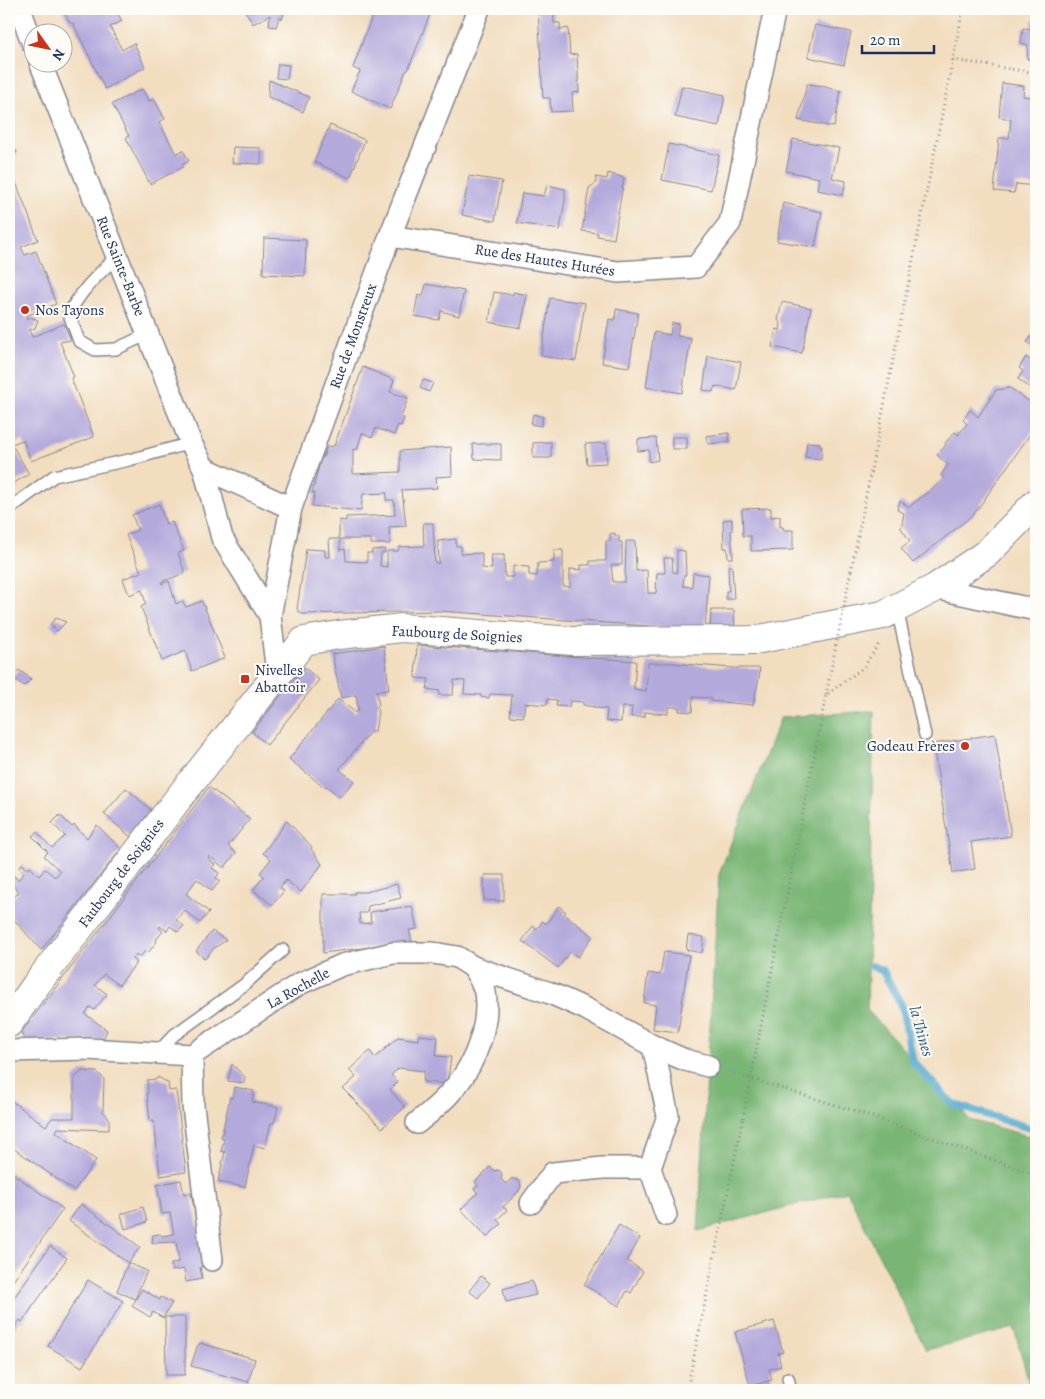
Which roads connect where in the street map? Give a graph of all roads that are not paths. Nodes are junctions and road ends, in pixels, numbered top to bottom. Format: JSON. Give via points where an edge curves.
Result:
{"nodes":[{"id":1,"x":20,"y":9,"type":"edge"},
{"id":2,"x":479,"y":9,"type":"edge"},
{"id":3,"x":775,"y":9,"type":"edge"},
{"id":4,"x":25,"y":22,"type":"edge"},
{"id":5,"x":44,"y":72,"type":"edge"},
{"id":6,"x":390,"y":236,"type":"junction"},
{"id":7,"x":116,"y":257,"type":"junction"},
{"id":8,"x":148,"y":334,"type":"junction"},
{"id":9,"x":191,"y":443,"type":"junction"},
{"id":10,"x":204,"y":468,"type":"junction"},
{"id":11,"x":1036,"y":503,"type":"edge"},
{"id":12,"x":291,"y":508,"type":"junction"},
{"id":13,"x":9,"y":509,"type":"edge"},
{"id":14,"x":935,"y":588,"type":"junction"},
{"id":15,"x":1036,"y":610,"type":"edge"},
{"id":16,"x":890,"y":612,"type":"junction"},
{"id":17,"x":270,"y":616,"type":"junction"},
{"id":18,"x":277,"y":673,"type":"junction"},
{"id":19,"x":925,"y":735,"type":"dead end"},
{"id":20,"x":283,"y":950,"type":"dead end"},
{"id":21,"x":473,"y":967,"type":"junction"},
{"id":22,"x":9,"y":1023,"type":"edge"},
{"id":23,"x":653,"y":1046,"type":"junction"},
{"id":24,"x":9,"y":1051,"type":"edge"},
{"id":25,"x":157,"y":1052,"type":"junction"},
{"id":26,"x":192,"y":1055,"type":"junction"},
{"id":27,"x":708,"y":1066,"type":"road end"},
{"id":28,"x":417,"y":1123,"type":"dead end"},
{"id":29,"x":650,"y":1168,"type":"junction"},
{"id":30,"x":531,"y":1203,"type":"dead end"},
{"id":31,"x":666,"y":1215,"type":"dead end"},
{"id":32,"x":212,"y":1260,"type":"dead end"},
{"id":33,"x":788,"y":1378,"type":"dead end"},
{"id":34,"x":791,"y":1390,"type":"edge"}],
"edges":[{"from":1,"to":4,"type":"street"},
{"from":2,"to":6,"type":"street","name":"Rue de Monstreux"},
{"from":3,"to":6,"type":"street","name":"Rue des Hautes Hurées","via":[[730,223],[696,267],[618,272]]},
{"from":5,"to":7,"type":"street","name":"Rue Sainte-Barbe"},
{"from":6,"to":12,"type":"street","name":"Rue de Monstreux"},
{"from":7,"to":8,"type":"street","name":"Rue Sainte-Barbe"},
{"from":7,"to":8,"type":"lane","via":[[85,289],[70,314],[79,341],[95,350],[116,349]]},
{"from":8,"to":9,"type":"street","name":"Rue Sainte-Barbe"},
{"from":9,"to":10,"type":"street","name":"Rue Sainte-Barbe"},
{"from":9,"to":13,"type":"lane","via":[[54,476]]},
{"from":10,"to":12,"type":"street"},
{"from":10,"to":17,"type":"street","name":"Rue Sainte-Barbe","via":[[222,538]]},
{"from":11,"to":14,"type":"street","name":"Faubourg de Soignies","via":[[987,553]]},
{"from":12,"to":17,"type":"street","name":"Rue de Monstreux"},
{"from":14,"to":15,"type":"street"},
{"from":14,"to":16,"type":"street","name":"Faubourg de Soignies"},
{"from":16,"to":18,"type":"street","name":"Faubourg de Soignies","via":[[755,640],[572,641],[402,628],[339,634],[304,641]]},
{"from":16,"to":19,"type":"lane"},
{"from":17,"to":18,"type":"street","name":"Rue de Monstreux"},
{"from":18,"to":22,"type":"street","name":"Faubourg de Soignies"},
{"from":20,"to":25,"type":"lane","via":[[245,984],[174,1035]]},
{"from":21,"to":23,"type":"street","name":"La Rochelle","via":[[550,993]]},
{"from":21,"to":26,"type":"street","name":"La Rochelle","via":[[457,957],[432,953],[393,954],[342,964],[299,984]]},
{"from":21,"to":28,"type":"street","via":[[484,990],[486,1007],[478,1045],[458,1085]]},
{"from":23,"to":27,"type":"street","name":"La Rochelle"},
{"from":23,"to":29,"type":"street","via":[[668,1116]]},
{"from":24,"to":25,"type":"street","via":[[87,1049]]},
{"from":25,"to":26,"type":"street"},
{"from":26,"to":32,"type":"street","via":[[193,1106]]},
{"from":29,"to":30,"type":"street","via":[[553,1173]]},
{"from":29,"to":31,"type":"street"},
{"from":33,"to":34,"type":"lane"}]}
